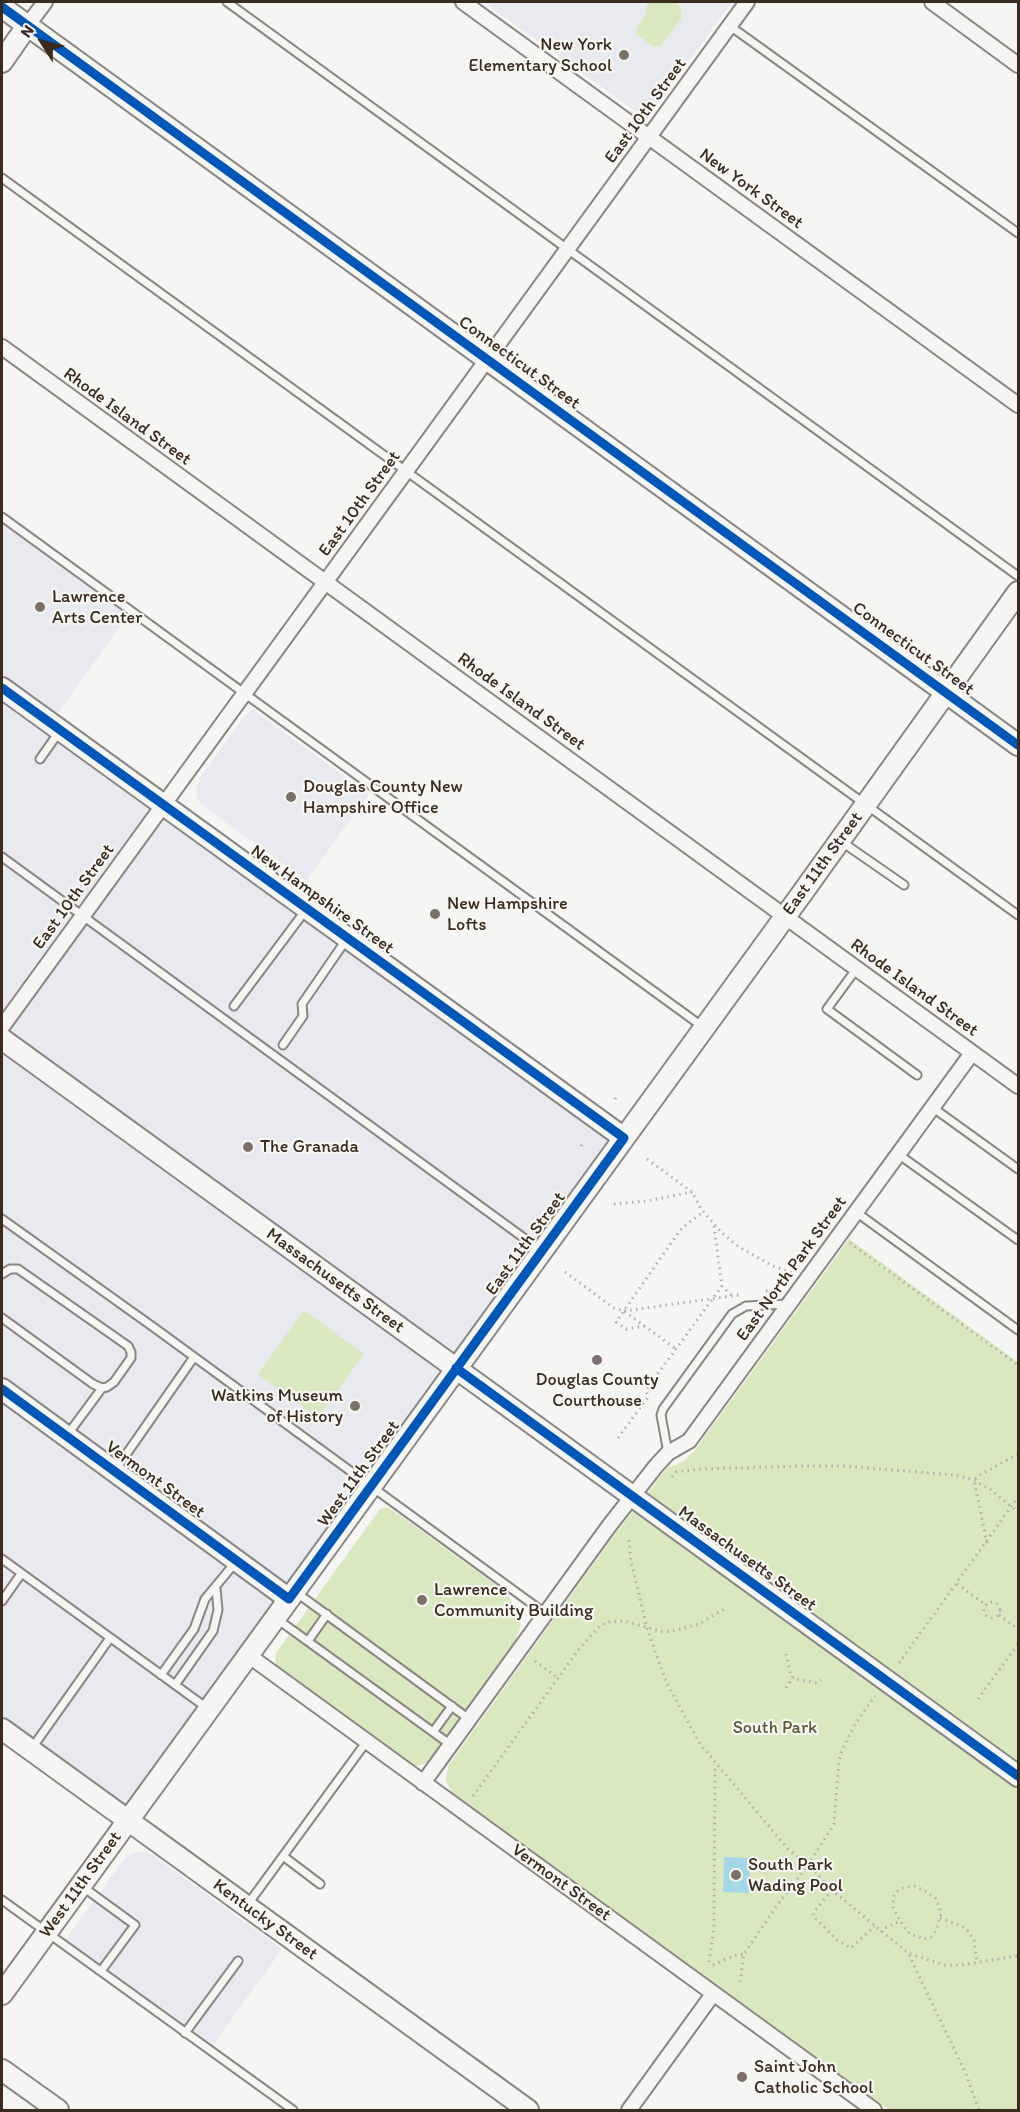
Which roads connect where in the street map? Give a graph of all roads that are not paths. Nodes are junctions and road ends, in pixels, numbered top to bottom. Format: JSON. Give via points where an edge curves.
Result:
{"nodes":[{"id":1,"x":45,"y":2,"type":"edge"},
{"id":2,"x":227,"y":2,"type":"edge"},
{"id":3,"x":463,"y":2,"type":"edge"},
{"id":4,"x":747,"y":2,"type":"edge"},
{"id":5,"x":932,"y":2,"type":"edge"},
{"id":6,"x":2,"y":7,"type":"edge"},
{"id":7,"x":27,"y":26,"type":"junction"},
{"id":8,"x":730,"y":26,"type":"junction"},
{"id":9,"x":2,"y":62,"type":"edge"},
{"id":10,"x":1018,"y":65,"type":"edge"},
{"id":11,"x":649,"y":137,"type":"junction"},
{"id":12,"x":2,"y":178,"type":"edge"},
{"id":13,"x":1018,"y":233,"type":"edge"},
{"id":14,"x":568,"y":248,"type":"junction"},
{"id":15,"x":2,"y":347,"type":"edge"},
{"id":16,"x":487,"y":360,"type":"junction"},
{"id":17,"x":1018,"y":405,"type":"edge"},
{"id":18,"x":407,"y":471,"type":"junction"},
{"id":19,"x":2,"y":517,"type":"edge"},
{"id":20,"x":1018,"y":576,"type":"edge"},
{"id":21,"x":325,"y":583,"type":"junction"},
{"id":22,"x":1018,"y":592,"type":"edge"},
{"id":23,"x":2,"y":688,"type":"edge"},
{"id":24,"x":945,"y":693,"type":"junction"},
{"id":25,"x":245,"y":694,"type":"junction"},
{"id":26,"x":60,"y":730,"type":"junction"},
{"id":27,"x":1018,"y":746,"type":"edge"},
{"id":28,"x":40,"y":759,"type":"dead end"},
{"id":29,"x":866,"y":804,"type":"junction"},
{"id":30,"x":164,"y":805,"type":"junction"},
{"id":31,"x":840,"y":841,"type":"junction"},
{"id":32,"x":2,"y":857,"type":"edge"},
{"id":33,"x":904,"y":885,"type":"dead end"},
{"id":34,"x":307,"y":909,"type":"junction"},
{"id":35,"x":1018,"y":915,"type":"edge"},
{"id":36,"x":83,"y":916,"type":"junction"},
{"id":37,"x":785,"y":916,"type":"junction"},
{"id":38,"x":347,"y":938,"type":"junction"},
{"id":39,"x":856,"y":969,"type":"junction"},
{"id":40,"x":234,"y":1006,"type":"dead end"},
{"id":41,"x":2,"y":1028,"type":"edge"},
{"id":42,"x":704,"y":1028,"type":"junction"},
{"id":43,"x":2,"y":1039,"type":"edge"},
{"id":44,"x":283,"y":1045,"type":"dead end"},
{"id":45,"x":972,"y":1053,"type":"junction"},
{"id":46,"x":917,"y":1075,"type":"dead end"},
{"id":47,"x":1018,"y":1086,"type":"edge"},
{"id":48,"x":932,"y":1107,"type":"junction"},
{"id":49,"x":624,"y":1138,"type":"junction"},
{"id":50,"x":898,"y":1154,"type":"junction"},
{"id":51,"x":1018,"y":1169,"type":"edge"},
{"id":52,"x":856,"y":1212,"type":"junction"},
{"id":53,"x":2,"y":1220,"type":"edge"},
{"id":54,"x":1018,"y":1240,"type":"edge"},
{"id":55,"x":541,"y":1251,"type":"junction"},
{"id":56,"x":2,"y":1274,"type":"edge"},
{"id":57,"x":788,"y":1304,"type":"junction"},
{"id":58,"x":2,"y":1318,"type":"edge"},
{"id":59,"x":1018,"y":1330,"type":"edge"},
{"id":60,"x":194,"y":1357,"type":"junction"},
{"id":61,"x":456,"y":1368,"type":"junction"},
{"id":62,"x":102,"y":1388,"type":"junction"},
{"id":63,"x":2,"y":1389,"type":"edge"},
{"id":64,"x":66,"y":1436,"type":"junction"},
{"id":65,"x":668,"y":1453,"type":"junction"},
{"id":66,"x":115,"y":1472,"type":"junction"},
{"id":67,"x":371,"y":1486,"type":"junction"},
{"id":68,"x":632,"y":1496,"type":"junction"},
{"id":69,"x":2,"y":1559,"type":"edge"},
{"id":70,"x":236,"y":1560,"type":"junction"},
{"id":71,"x":21,"y":1574,"type":"junction"},
{"id":72,"x":216,"y":1588,"type":"junction"},
{"id":73,"x":292,"y":1595,"type":"junction"},
{"id":74,"x":2,"y":1601,"type":"edge"},
{"id":75,"x":327,"y":1614,"type":"junction"},
{"id":76,"x":546,"y":1614,"type":"junction"},
{"id":77,"x":275,"y":1617,"type":"junction"},
{"id":78,"x":110,"y":1638,"type":"junction"},
{"id":79,"x":308,"y":1641,"type":"junction"},
{"id":80,"x":248,"y":1655,"type":"junction"},
{"id":81,"x":161,"y":1675,"type":"junction"},
{"id":82,"x":175,"y":1685,"type":"junction"},
{"id":83,"x":452,"y":1706,"type":"junction"},
{"id":84,"x":209,"y":1709,"type":"junction"},
{"id":85,"x":470,"y":1719,"type":"junction"},
{"id":86,"x":2,"y":1729,"type":"edge"},
{"id":87,"x":433,"y":1732,"type":"junction"},
{"id":88,"x":367,"y":1741,"type":"junction"},
{"id":89,"x":451,"y":1745,"type":"junction"},
{"id":90,"x":30,"y":1750,"type":"junction"},
{"id":91,"x":1018,"y":1776,"type":"edge"},
{"id":92,"x":423,"y":1783,"type":"junction"},
{"id":93,"x":128,"y":1821,"type":"junction"},
{"id":94,"x":282,"y":1856,"type":"junction"},
{"id":95,"x":320,"y":1884,"type":"dead end"},
{"id":96,"x":81,"y":1886,"type":"junction"},
{"id":97,"x":2,"y":1900,"type":"edge"},
{"id":98,"x":246,"y":1906,"type":"junction"},
{"id":99,"x":46,"y":1932,"type":"junction"},
{"id":100,"x":238,"y":1961,"type":"dead end"},
{"id":101,"x":101,"y":1971,"type":"junction"},
{"id":102,"x":2,"y":1994,"type":"edge"},
{"id":103,"x":713,"y":1994,"type":"junction"},
{"id":104,"x":185,"y":2032,"type":"junction"},
{"id":105,"x":2,"y":2070,"type":"edge"},
{"id":106,"x":58,"y":2110,"type":"edge"},
{"id":107,"x":293,"y":2110,"type":"edge"},
{"id":108,"x":528,"y":2110,"type":"edge"},
{"id":109,"x":629,"y":2110,"type":"edge"},
{"id":110,"x":874,"y":2110,"type":"edge"}],
"edges":[{"from":1,"to":7,"type":"street"},
{"from":2,"to":14,"type":"lane"},
{"from":3,"to":11,"type":"street","name":"New York Street"},
{"from":4,"to":8,"type":"street","name":"East 10th Street"},
{"from":5,"to":10,"type":"street"},
{"from":6,"to":7,"type":"main road","name":"Connecticut Street"},
{"from":7,"to":9,"type":"main road"},
{"from":7,"to":16,"type":"main road","name":"Connecticut Street"},
{"from":8,"to":11,"type":"street","name":"East 10th Street"},
{"from":8,"to":13,"type":"lane"},
{"from":11,"to":14,"type":"street","name":"East 10th Street"},
{"from":11,"to":17,"type":"street","name":"New York Street"},
{"from":12,"to":18,"type":"lane"},
{"from":14,"to":16,"type":"street","name":"East 10th Street"},
{"from":14,"to":20,"type":"lane"},
{"from":15,"to":21,"type":"street","name":"Rhode Island Street"},
{"from":16,"to":18,"type":"street","name":"East 10th Street"},
{"from":16,"to":24,"type":"main road","name":"Connecticut Street"},
{"from":18,"to":21,"type":"street","name":"East 10th Street"},
{"from":18,"to":29,"type":"lane"},
{"from":19,"to":25,"type":"lane"},
{"from":21,"to":25,"type":"street","name":"East 10th Street"},
{"from":21,"to":37,"type":"street","name":"Rhode Island Street"},
{"from":22,"to":24,"type":"main road","name":"East 11th Street"},
{"from":23,"to":26,"type":"main road","name":"New Hampshire Street"},
{"from":24,"to":27,"type":"main road","name":"Connecticut Street"},
{"from":24,"to":29,"type":"main road","name":"East 11th Street"},
{"from":25,"to":30,"type":"street","name":"East 10th Street"},
{"from":25,"to":42,"type":"lane"},
{"from":26,"to":28,"type":"lane"},
{"from":26,"to":30,"type":"main road","name":"New Hampshire Street"},
{"from":29,"to":31,"type":"main road","name":"East 11th Street"},
{"from":29,"to":35,"type":"lane"},
{"from":30,"to":34,"type":"main road","name":"New Hampshire Street"},
{"from":30,"to":36,"type":"street","name":"East 10th Street"},
{"from":31,"to":33,"type":"lane"},
{"from":31,"to":37,"type":"main road","name":"East 11th Street"},
{"from":32,"to":36,"type":"lane"},
{"from":34,"to":38,"type":"main road","name":"New Hampshire Street"},
{"from":34,"to":40,"type":"lane"},
{"from":36,"to":41,"type":"street","name":"East 10th Street"},
{"from":36,"to":55,"type":"lane"},
{"from":37,"to":39,"type":"street","name":"Rhode Island Street"},
{"from":37,"to":42,"type":"main road","name":"East 11th Street"},
{"from":38,"to":44,"type":"lane","via":[[302,1004],[303,1016]]},
{"from":38,"to":49,"type":"main road","name":"New Hampshire Street"},
{"from":39,"to":45,"type":"street","name":"Rhode Island Street"},
{"from":39,"to":46,"type":"lane","via":[[827,1009]]},
{"from":42,"to":49,"type":"main road","name":"East 11th Street"},
{"from":43,"to":61,"type":"main road","name":"Massachusetts Street"},
{"from":45,"to":47,"type":"street","name":"Rhode Island Street"},
{"from":45,"to":48,"type":"street","name":"East North Park Street"},
{"from":48,"to":50,"type":"street","name":"East North Park Street"},
{"from":48,"to":51,"type":"lane"},
{"from":49,"to":55,"type":"main road","name":"East 11th Street"},
{"from":50,"to":52,"type":"street","name":"East North Park Street"},
{"from":50,"to":54,"type":"lane"},
{"from":52,"to":57,"type":"street","name":"East North Park Street"},
{"from":52,"to":59,"type":"lane"},
{"from":53,"to":60,"type":"lane"},
{"from":55,"to":61,"type":"main road","name":"East 11th Street"},
{"from":56,"to":62,"type":"lane","via":[[18,1269],[128,1346],[131,1358],[114,1382]]},
{"from":57,"to":65,"type":"street","name":"East North Park Street","via":[[689,1441]]},
{"from":57,"to":65,"type":"lane","via":[[746,1306],[732,1314],[663,1409]]},
{"from":58,"to":62,"type":"lane"},
{"from":60,"to":66,"type":"lane"},
{"from":60,"to":67,"type":"lane"},
{"from":61,"to":67,"type":"main road","name":"West 11th Street"},
{"from":61,"to":68,"type":"main road","name":"Massachusetts Street"},
{"from":62,"to":64,"type":"lane"},
{"from":63,"to":64,"type":"main road","name":"Vermont Street"},
{"from":64,"to":66,"type":"main road","name":"Vermont Street"},
{"from":65,"to":68,"type":"street","name":"East North Park Street"},
{"from":66,"to":70,"type":"main road","name":"Vermont Street"},
{"from":67,"to":73,"type":"main road","name":"West 11th Street"},
{"from":67,"to":76,"type":"lane"},
{"from":68,"to":76,"type":"street","name":"East North Park Street"},
{"from":68,"to":91,"type":"main road","name":"Massachusetts Street"},
{"from":69,"to":71,"type":"lane"},
{"from":70,"to":72,"type":"lane"},
{"from":70,"to":73,"type":"main road","name":"Vermont Street"},
{"from":71,"to":74,"type":"lane"},
{"from":71,"to":78,"type":"lane"},
{"from":72,"to":81,"type":"lane","via":[[202,1605],[194,1629]]},
{"from":72,"to":82,"type":"lane","via":[[218,1610],[213,1631]]},
{"from":73,"to":75,"type":"lane"},
{"from":73,"to":77,"type":"main road","name":"West 11th Street"},
{"from":75,"to":79,"type":"lane"},
{"from":75,"to":83,"type":"lane"},
{"from":76,"to":85,"type":"street","name":"East North Park Street"},
{"from":77,"to":79,"type":"lane"},
{"from":77,"to":80,"type":"main road","name":"West 11th Street"},
{"from":78,"to":81,"type":"lane"},
{"from":78,"to":90,"type":"lane"},
{"from":79,"to":87,"type":"lane"},
{"from":80,"to":84,"type":"main road","name":"West 11th Street"},
{"from":80,"to":88,"type":"street","name":"Vermont Street"},
{"from":81,"to":82,"type":"lane"},
{"from":82,"to":84,"type":"lane"},
{"from":83,"to":85,"type":"lane"},
{"from":83,"to":87,"type":"lane"},
{"from":84,"to":93,"type":"main road","name":"West 11th Street"},
{"from":85,"to":89,"type":"street","name":"East North Park Street"},
{"from":86,"to":90,"type":"main road","name":"Kentucky Street"},
{"from":87,"to":89,"type":"lane"},
{"from":88,"to":92,"type":"street","name":"Vermont Street"},
{"from":88,"to":94,"type":"lane"},
{"from":89,"to":92,"type":"street","name":"East North Park Street"},
{"from":90,"to":93,"type":"main road","name":"Kentucky Street"},
{"from":92,"to":103,"type":"street","name":"Vermont Street"},
{"from":93,"to":96,"type":"main road","name":"West 11th Street"},
{"from":93,"to":98,"type":"main road","name":"Kentucky Street"},
{"from":94,"to":95,"type":"lane"},
{"from":94,"to":98,"type":"lane"},
{"from":96,"to":99,"type":"main road","name":"West 11th Street"},
{"from":96,"to":101,"type":"lane","via":[[135,1925]]},
{"from":97,"to":99,"type":"lane"},
{"from":98,"to":108,"type":"main road","name":"Kentucky Street"},
{"from":99,"to":101,"type":"lane"},
{"from":99,"to":102,"type":"main road","name":"West 11th Street"},
{"from":100,"to":104,"type":"lane"},
{"from":101,"to":104,"type":"lane"},
{"from":103,"to":109,"type":"street"},
{"from":103,"to":110,"type":"street","name":"Vermont Street"},
{"from":104,"to":107,"type":"lane"},
{"from":105,"to":106,"type":"main road"}]}
